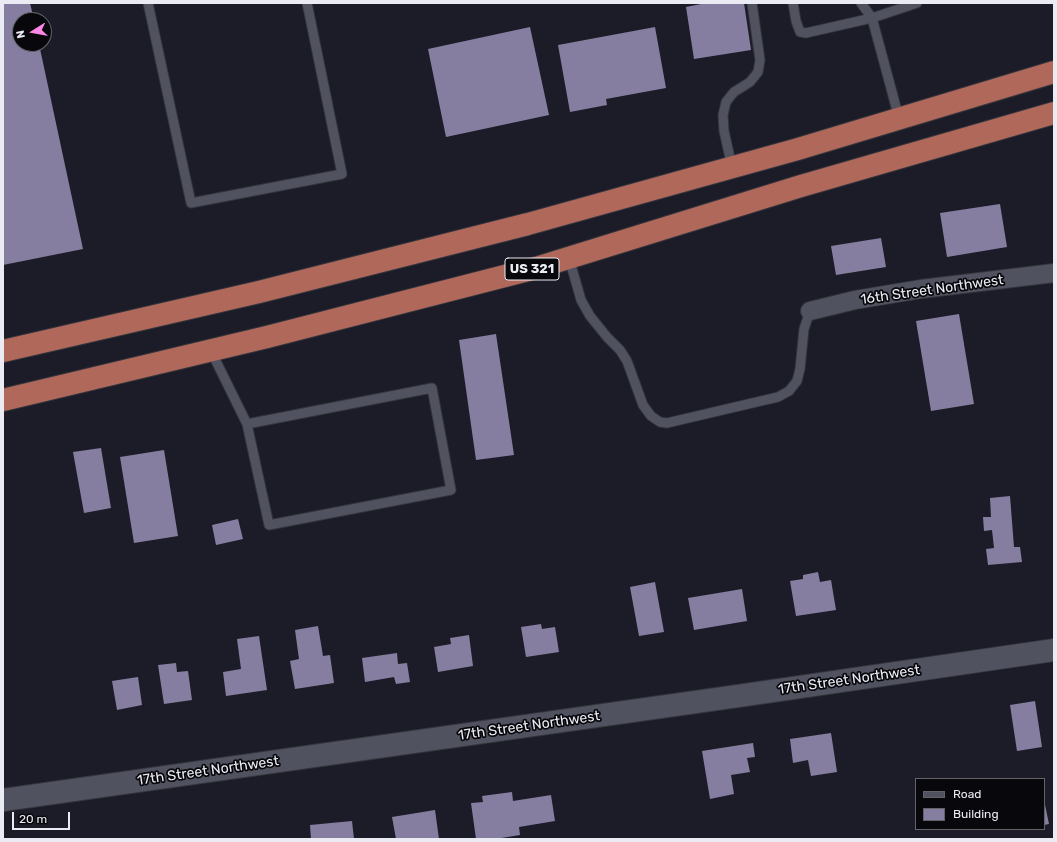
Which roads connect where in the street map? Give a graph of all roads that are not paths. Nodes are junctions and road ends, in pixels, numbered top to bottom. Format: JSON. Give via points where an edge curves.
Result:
{"nodes":[{"id":1,"x":148,"y":3,"type":"edge"},
{"id":2,"x":307,"y":3,"type":"edge"},
{"id":3,"x":752,"y":3,"type":"edge"},
{"id":4,"x":793,"y":3,"type":"edge"},
{"id":5,"x":861,"y":3,"type":"edge"},
{"id":6,"x":917,"y":3,"type":"edge"},
{"id":7,"x":898,"y":6,"type":"edge"},
{"id":8,"x":872,"y":18,"type":"junction"},
{"id":9,"x":1054,"y":72,"type":"edge"},
{"id":10,"x":1054,"y":113,"type":"edge"},
{"id":11,"x":899,"y":118,"type":"junction"},
{"id":12,"x":732,"y":167,"type":"junction"},
{"id":13,"x":569,"y":258,"type":"junction"},
{"id":14,"x":1054,"y":273,"type":"edge"},
{"id":15,"x":810,"y":311,"type":"joint"},
{"id":16,"x":3,"y":351,"type":"edge"},
{"id":17,"x":211,"y":351,"type":"junction"},
{"id":18,"x":3,"y":400,"type":"edge"},
{"id":19,"x":247,"y":424,"type":"junction"},
{"id":20,"x":1054,"y":650,"type":"edge"},
{"id":21,"x":3,"y":800,"type":"edge"}],
"edges":[{"from":1,"to":2,"type":"lane","via":[[191,203],[342,174]]},
{"from":3,"to":12,"type":"lane","via":[[760,60],[758,72],[750,82],[734,92],[726,102],[723,115]]},
{"from":4,"to":8,"type":"lane","via":[[800,32],[806,33]]},
{"from":5,"to":8,"type":"lane"},
{"from":6,"to":7,"type":"lane"},
{"from":7,"to":8,"type":"lane"},
{"from":8,"to":11,"type":"lane"},
{"from":9,"to":11,"type":"highway"},
{"from":10,"to":13,"type":"highway","number":"US 321","via":[[801,186]]},
{"from":11,"to":12,"type":"highway"},
{"from":12,"to":16,"type":"highway","via":[[528,224],[259,292]]},
{"from":13,"to":15,"type":"lane","via":[[581,300],[590,316],[620,350],[627,361],[643,405],[651,416],[660,422],[667,423],[778,397],[789,391],[797,381],[804,329]]},
{"from":13,"to":17,"type":"highway","number":"US 321"},
{"from":14,"to":15,"type":"street","name":"16th Street Northwest","via":[[921,289],[855,300]]},
{"from":17,"to":18,"type":"highway","number":"US 321"},
{"from":17,"to":19,"type":"lane"},
{"from":19,"to":19,"type":"lane","via":[[269,524],[450,490],[432,388]]},
{"from":20,"to":21,"type":"street","name":"17th Street Northwest"}]}
